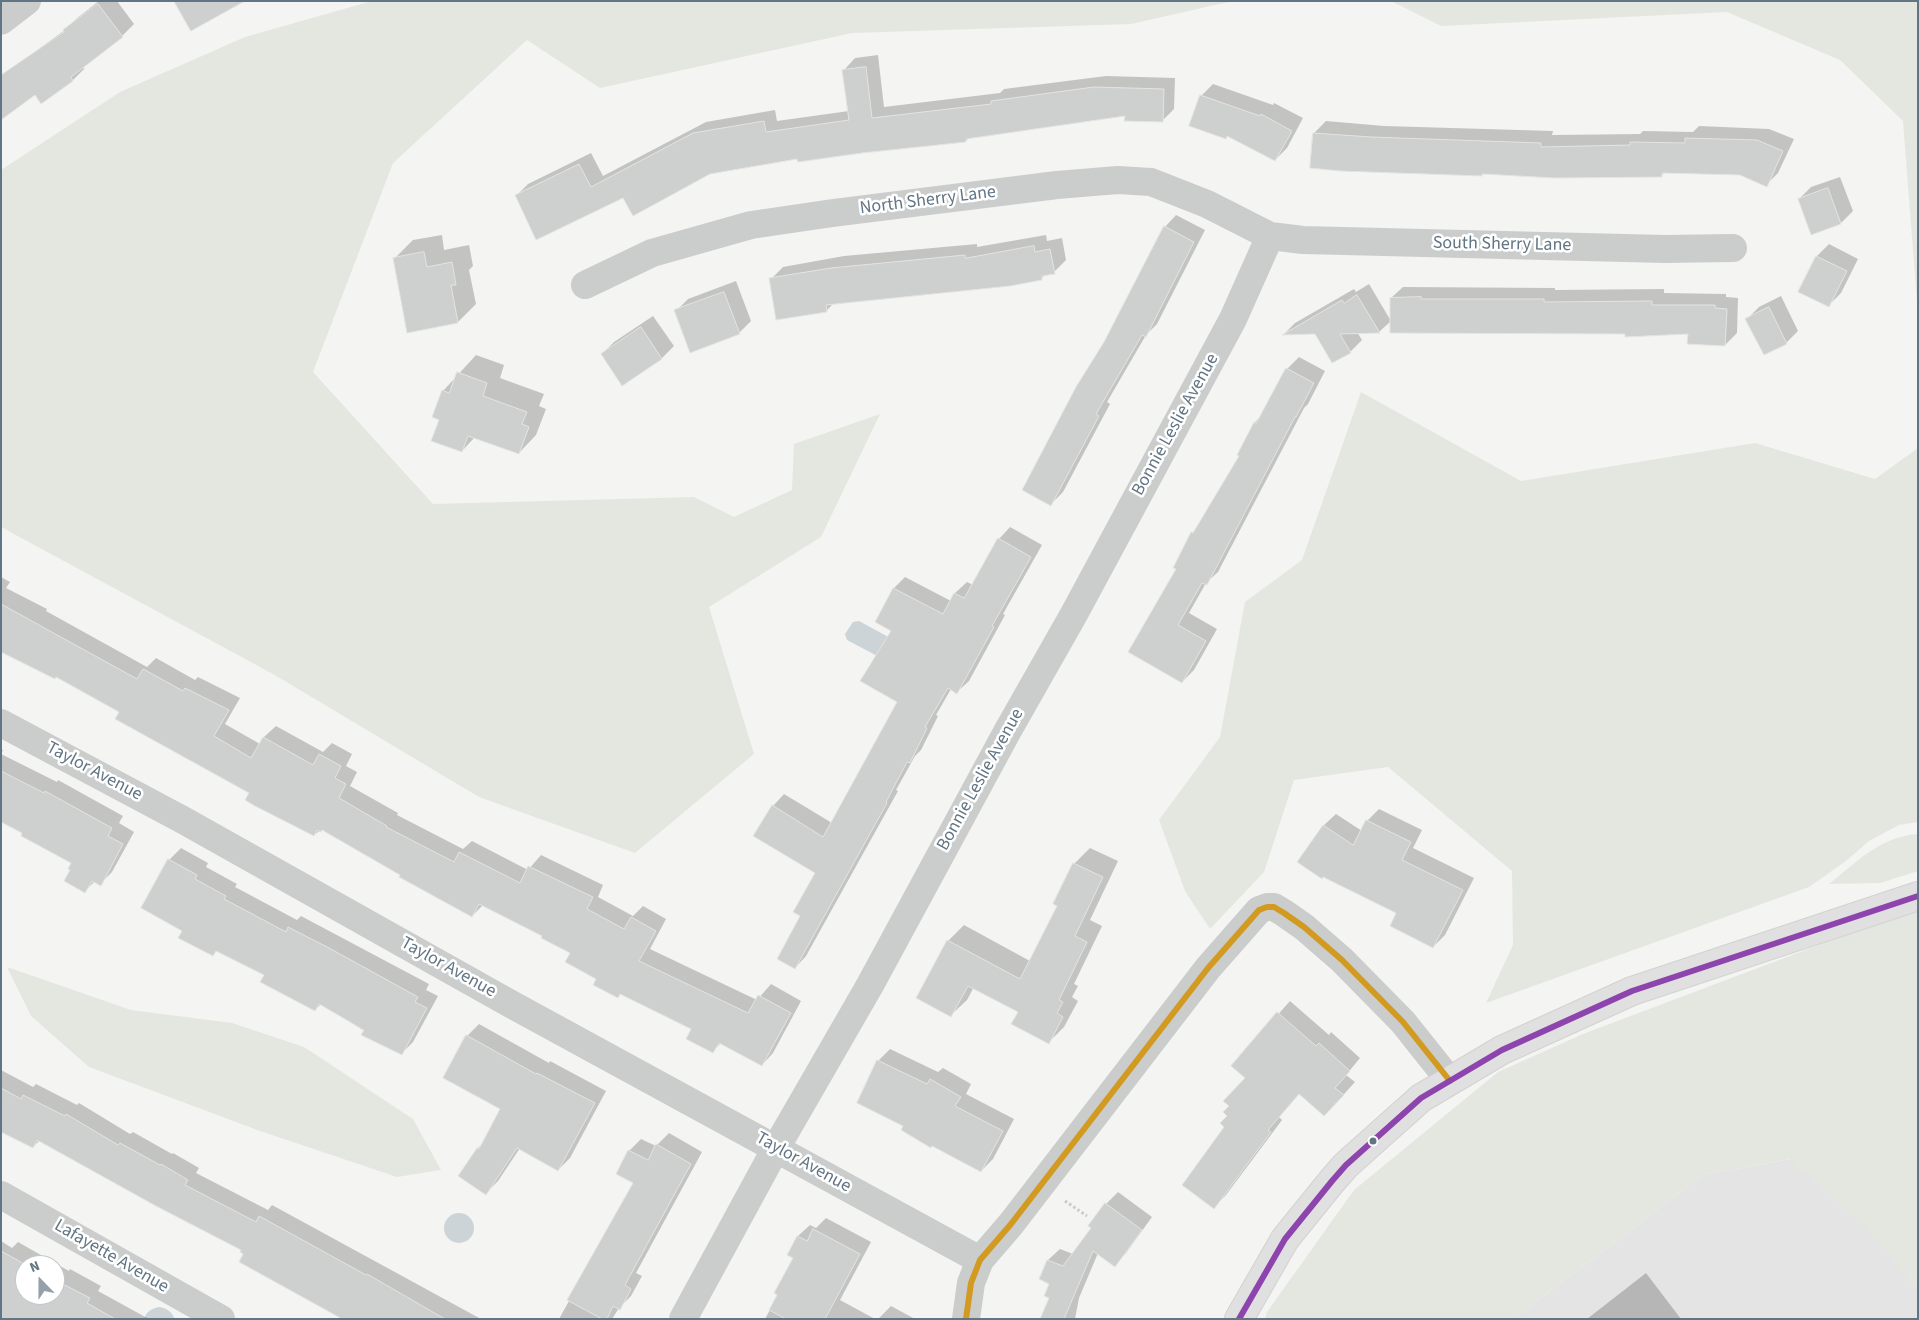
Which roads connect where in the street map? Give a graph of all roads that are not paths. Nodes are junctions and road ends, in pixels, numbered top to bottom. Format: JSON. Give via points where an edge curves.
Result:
{"nodes":[{"id":1,"x":27,"y":1,"type":"edge"},
{"id":2,"x":1,"y":21,"type":"edge"},
{"id":3,"x":1270,"y":236,"type":"junction"},
{"id":4,"x":1733,"y":248,"type":"dead end"},
{"id":5,"x":584,"y":284,"type":"dead end"},
{"id":6,"x":1,"y":723,"type":"edge"},
{"id":7,"x":1918,"y":896,"type":"edge"},
{"id":8,"x":1450,"y":1081,"type":"junction"},
{"id":9,"x":776,"y":1148,"type":"junction"},
{"id":10,"x":1,"y":1195,"type":"edge"},
{"id":11,"x":980,"y":1260,"type":"junction"},
{"id":12,"x":221,"y":1319,"type":"edge"},
{"id":13,"x":683,"y":1319,"type":"edge"},
{"id":14,"x":966,"y":1319,"type":"edge"},
{"id":15,"x":1239,"y":1319,"type":"edge"}],
"edges":[{"from":1,"to":2,"type":"street"},
{"from":3,"to":4,"type":"street","name":"South Sherry Lane","via":[[1323,242]]},
{"from":3,"to":5,"type":"street","name":"North Sherry Lane","via":[[1207,204],[1151,182],[1118,180],[751,225],[652,253]]},
{"from":3,"to":9,"type":"street","name":"Bonnie Leslie Avenue","via":[[1233,319],[1074,614],[870,985]]},
{"from":6,"to":9,"type":"street","name":"Taylor Avenue"},
{"from":7,"to":8,"type":"main road","via":[[1632,991],[1502,1050]]},
{"from":8,"to":11,"type":"street","via":[[1403,1022],[1342,960],[1284,913],[1274,907],[1266,907],[1259,910],[1208,968]]},
{"from":8,"to":15,"type":"main road","via":[[1421,1098],[1346,1165],[1285,1240]]},
{"from":9,"to":11,"type":"street","name":"Taylor Avenue"},
{"from":9,"to":13,"type":"street","name":"Bonnie Leslie Avenue"},
{"from":10,"to":12,"type":"street","name":"Lafayette Avenue"},
{"from":11,"to":14,"type":"street","via":[[971,1283]]}]}
